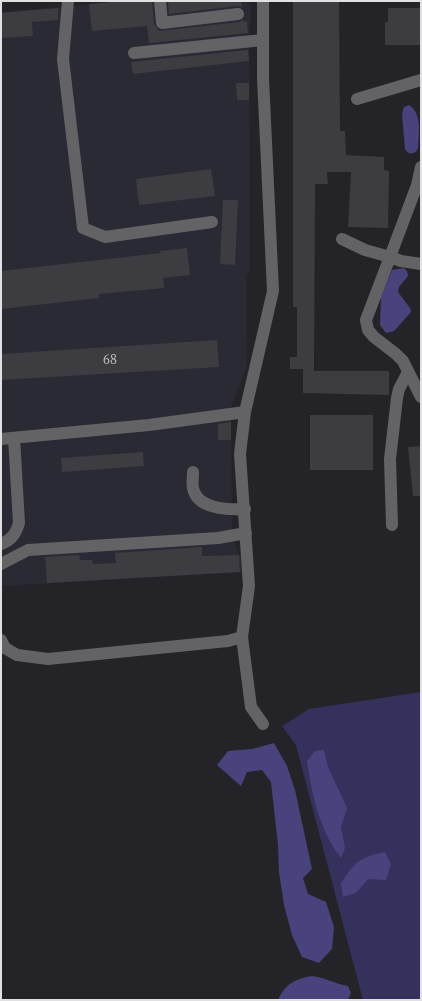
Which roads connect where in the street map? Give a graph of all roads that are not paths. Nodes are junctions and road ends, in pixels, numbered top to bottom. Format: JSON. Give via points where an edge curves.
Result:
{"nodes":[{"id":1,"x":68,"y":1,"type":"edge"},
{"id":2,"x":160,"y":1,"type":"edge"},
{"id":3,"x":263,"y":1,"type":"edge"},
{"id":4,"x":238,"y":14,"type":"dead end"},
{"id":5,"x":263,"y":40,"type":"junction"},
{"id":6,"x":134,"y":53,"type":"dead end"},
{"id":7,"x":421,"y":80,"type":"edge"},
{"id":8,"x":357,"y":99,"type":"dead end"},
{"id":9,"x":421,"y":167,"type":"edge"},
{"id":10,"x":418,"y":192,"type":"edge"},
{"id":11,"x":212,"y":222,"type":"dead end"},
{"id":12,"x":342,"y":239,"type":"dead end"},
{"id":13,"x":390,"y":257,"type":"junction"},
{"id":14,"x":421,"y":264,"type":"edge"},
{"id":15,"x":408,"y":372,"type":"junction"},
{"id":16,"x":421,"y":397,"type":"edge"},
{"id":17,"x":245,"y":412,"type":"junction"},
{"id":18,"x":7,"y":439,"type":"edge"},
{"id":19,"x":193,"y":472,"type":"dead end"},
{"id":20,"x":244,"y":509,"type":"junction"},
{"id":21,"x":392,"y":525,"type":"dead end"},
{"id":22,"x":246,"y":533,"type":"junction"},
{"id":23,"x":1,"y":544,"type":"edge"},
{"id":24,"x":1,"y":564,"type":"edge"},
{"id":25,"x":242,"y":637,"type":"junction"},
{"id":26,"x":1,"y":640,"type":"edge"},
{"id":27,"x":263,"y":724,"type":"dead end"}],
"edges":[{"from":1,"to":11,"type":"street","via":[[63,59],[83,228],[105,237]]},
{"from":2,"to":4,"type":"street","via":[[162,22]]},
{"from":3,"to":5,"type":"street"},
{"from":5,"to":6,"type":"street"},
{"from":5,"to":17,"type":"street","via":[[273,291]]},
{"from":7,"to":8,"type":"street"},
{"from":9,"to":10,"type":"street"},
{"from":10,"to":13,"type":"street"},
{"from":12,"to":13,"type":"street"},
{"from":13,"to":14,"type":"street"},
{"from":13,"to":15,"type":"street","via":[[366,320],[368,330],[403,361]]},
{"from":15,"to":16,"type":"street"},
{"from":15,"to":21,"type":"street","via":[[397,398],[390,459]]},
{"from":17,"to":18,"type":"street"},
{"from":17,"to":20,"type":"street","via":[[240,454]]},
{"from":18,"to":23,"type":"street","via":[[19,522],[10,540]]},
{"from":19,"to":20,"type":"street","via":[[193,488],[200,500],[218,508]]},
{"from":20,"to":22,"type":"street"},
{"from":22,"to":24,"type":"street","via":[[218,538],[28,550]]},
{"from":22,"to":25,"type":"street","via":[[249,586]]},
{"from":25,"to":26,"type":"street","via":[[48,659],[17,655],[5,648]]},
{"from":25,"to":27,"type":"street","via":[[251,707]]}]}
